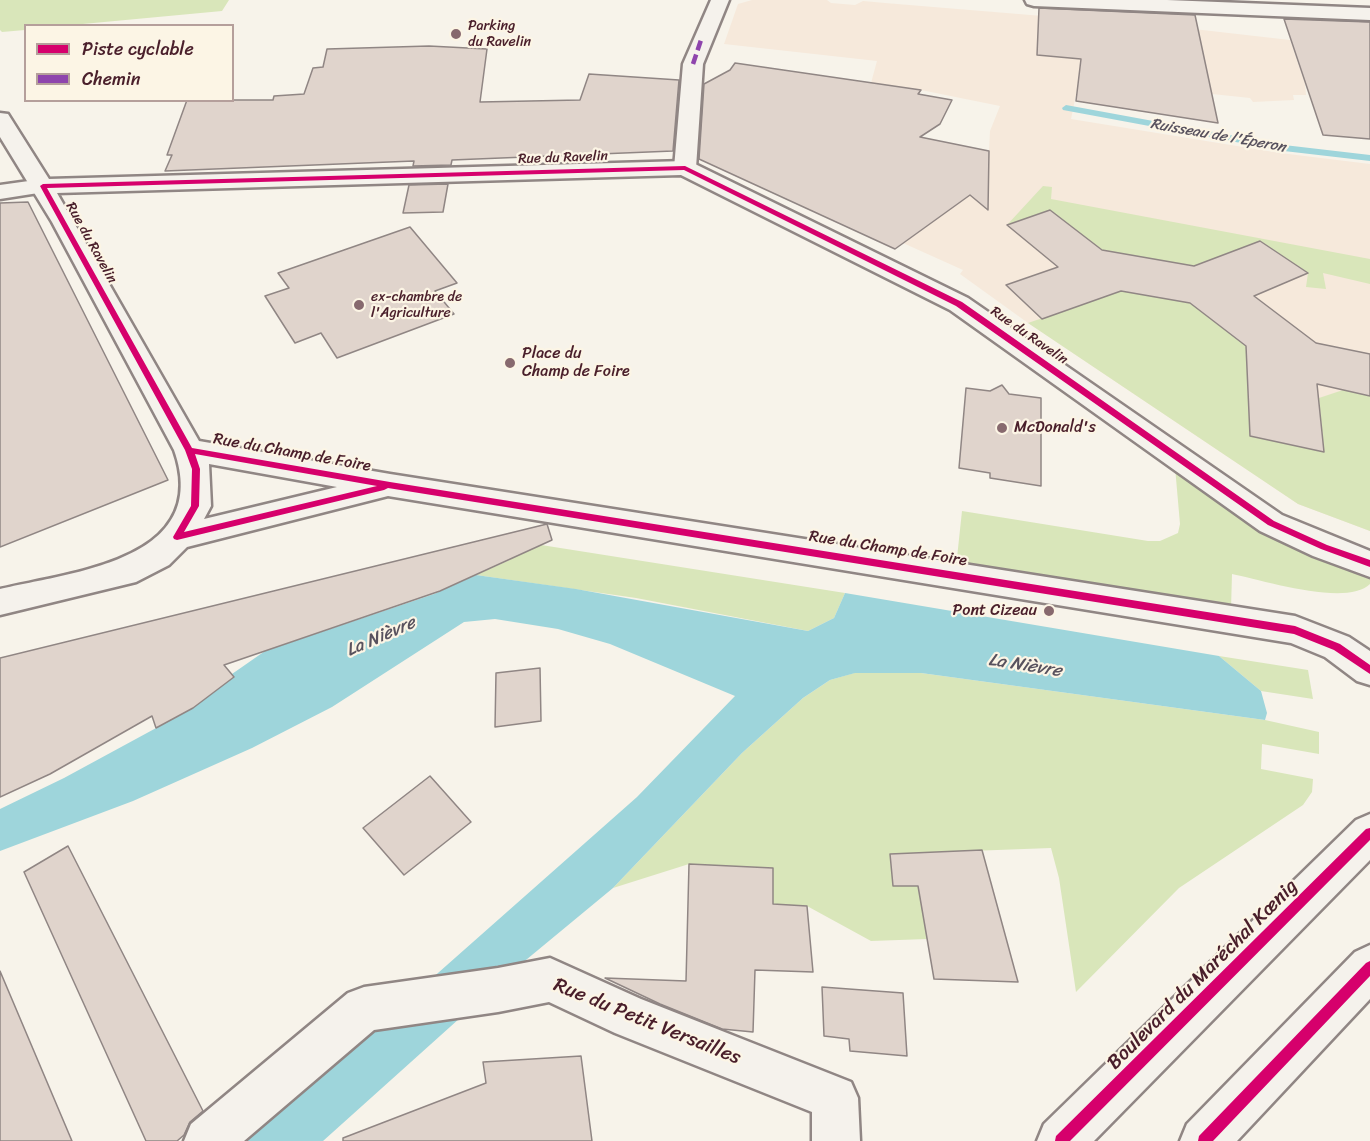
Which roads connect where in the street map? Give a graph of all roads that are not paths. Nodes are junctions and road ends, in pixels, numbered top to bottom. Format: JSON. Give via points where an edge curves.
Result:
{"nodes":[{"id":1,"x":720,"y":0,"type":"edge"},
{"id":2,"x":1034,"y":0,"type":"edge"},
{"id":3,"x":1370,"y":14,"type":"edge"},
{"id":4,"x":0,"y":119,"type":"edge"},
{"id":5,"x":685,"y":168,"type":"junction"},
{"id":6,"x":136,"y":184,"type":"junction"},
{"id":7,"x":43,"y":186,"type":"junction"},
{"id":8,"x":0,"y":192,"type":"edge"},
{"id":9,"x":80,"y":214,"type":"junction"},
{"id":10,"x":189,"y":450,"type":"junction"},
{"id":11,"x":390,"y":485,"type":"junction"},
{"id":12,"x":177,"y":537,"type":"junction"},
{"id":13,"x":1370,"y":564,"type":"edge"},
{"id":14,"x":0,"y":602,"type":"edge"},
{"id":15,"x":1370,"y":670,"type":"edge"},
{"id":16,"x":1370,"y":834,"type":"edge"},
{"id":17,"x":1370,"y":967,"type":"edge"},
{"id":18,"x":208,"y":1141,"type":"edge"},
{"id":19,"x":836,"y":1141,"type":"edge"},
{"id":20,"x":1061,"y":1141,"type":"edge"},
{"id":21,"x":1204,"y":1141,"type":"edge"}],
"edges":[{"from":1,"to":5,"type":"main road","via":[[693,64]]},
{"from":2,"to":3,"type":"main road"},
{"from":4,"to":7,"type":"main road","name":"Rue du Ravelin"},
{"from":5,"to":6,"type":"main road","name":"Rue du Ravelin"},
{"from":5,"to":13,"type":"main road","name":"Rue du Ravelin","via":[[959,304],[1270,523]]},
{"from":6,"to":7,"type":"main road","name":"Rue du Ravelin"},
{"from":6,"to":9,"type":"main road"},
{"from":7,"to":8,"type":"main road"},
{"from":7,"to":9,"type":"main road","name":"Rue du Ravelin"},
{"from":9,"to":10,"type":"main road","name":"Rue du Ravelin"},
{"from":10,"to":11,"type":"main road","name":"Rue du Champ de Foire"},
{"from":10,"to":12,"type":"main road","name":"Rue du Ravelin","via":[[196,469],[195,506]]},
{"from":11,"to":12,"type":"main road","name":"Rue du Champ de Foire"},
{"from":11,"to":15,"type":"main road","name":"Rue du Champ de Foire","via":[[1295,630],[1337,646]]},
{"from":12,"to":14,"type":"main road","name":"Rue du Champ de Foire","via":[[157,556],[124,573]]},
{"from":16,"to":20,"type":"main road","name":"Boulevard du Maréchal Kœnig"},
{"from":17,"to":21,"type":"main road"},
{"from":18,"to":19,"type":"main road","name":"Rue du Petit Versailles","via":[[364,1009],[550,980],[631,1017],[835,1098]]}]}
